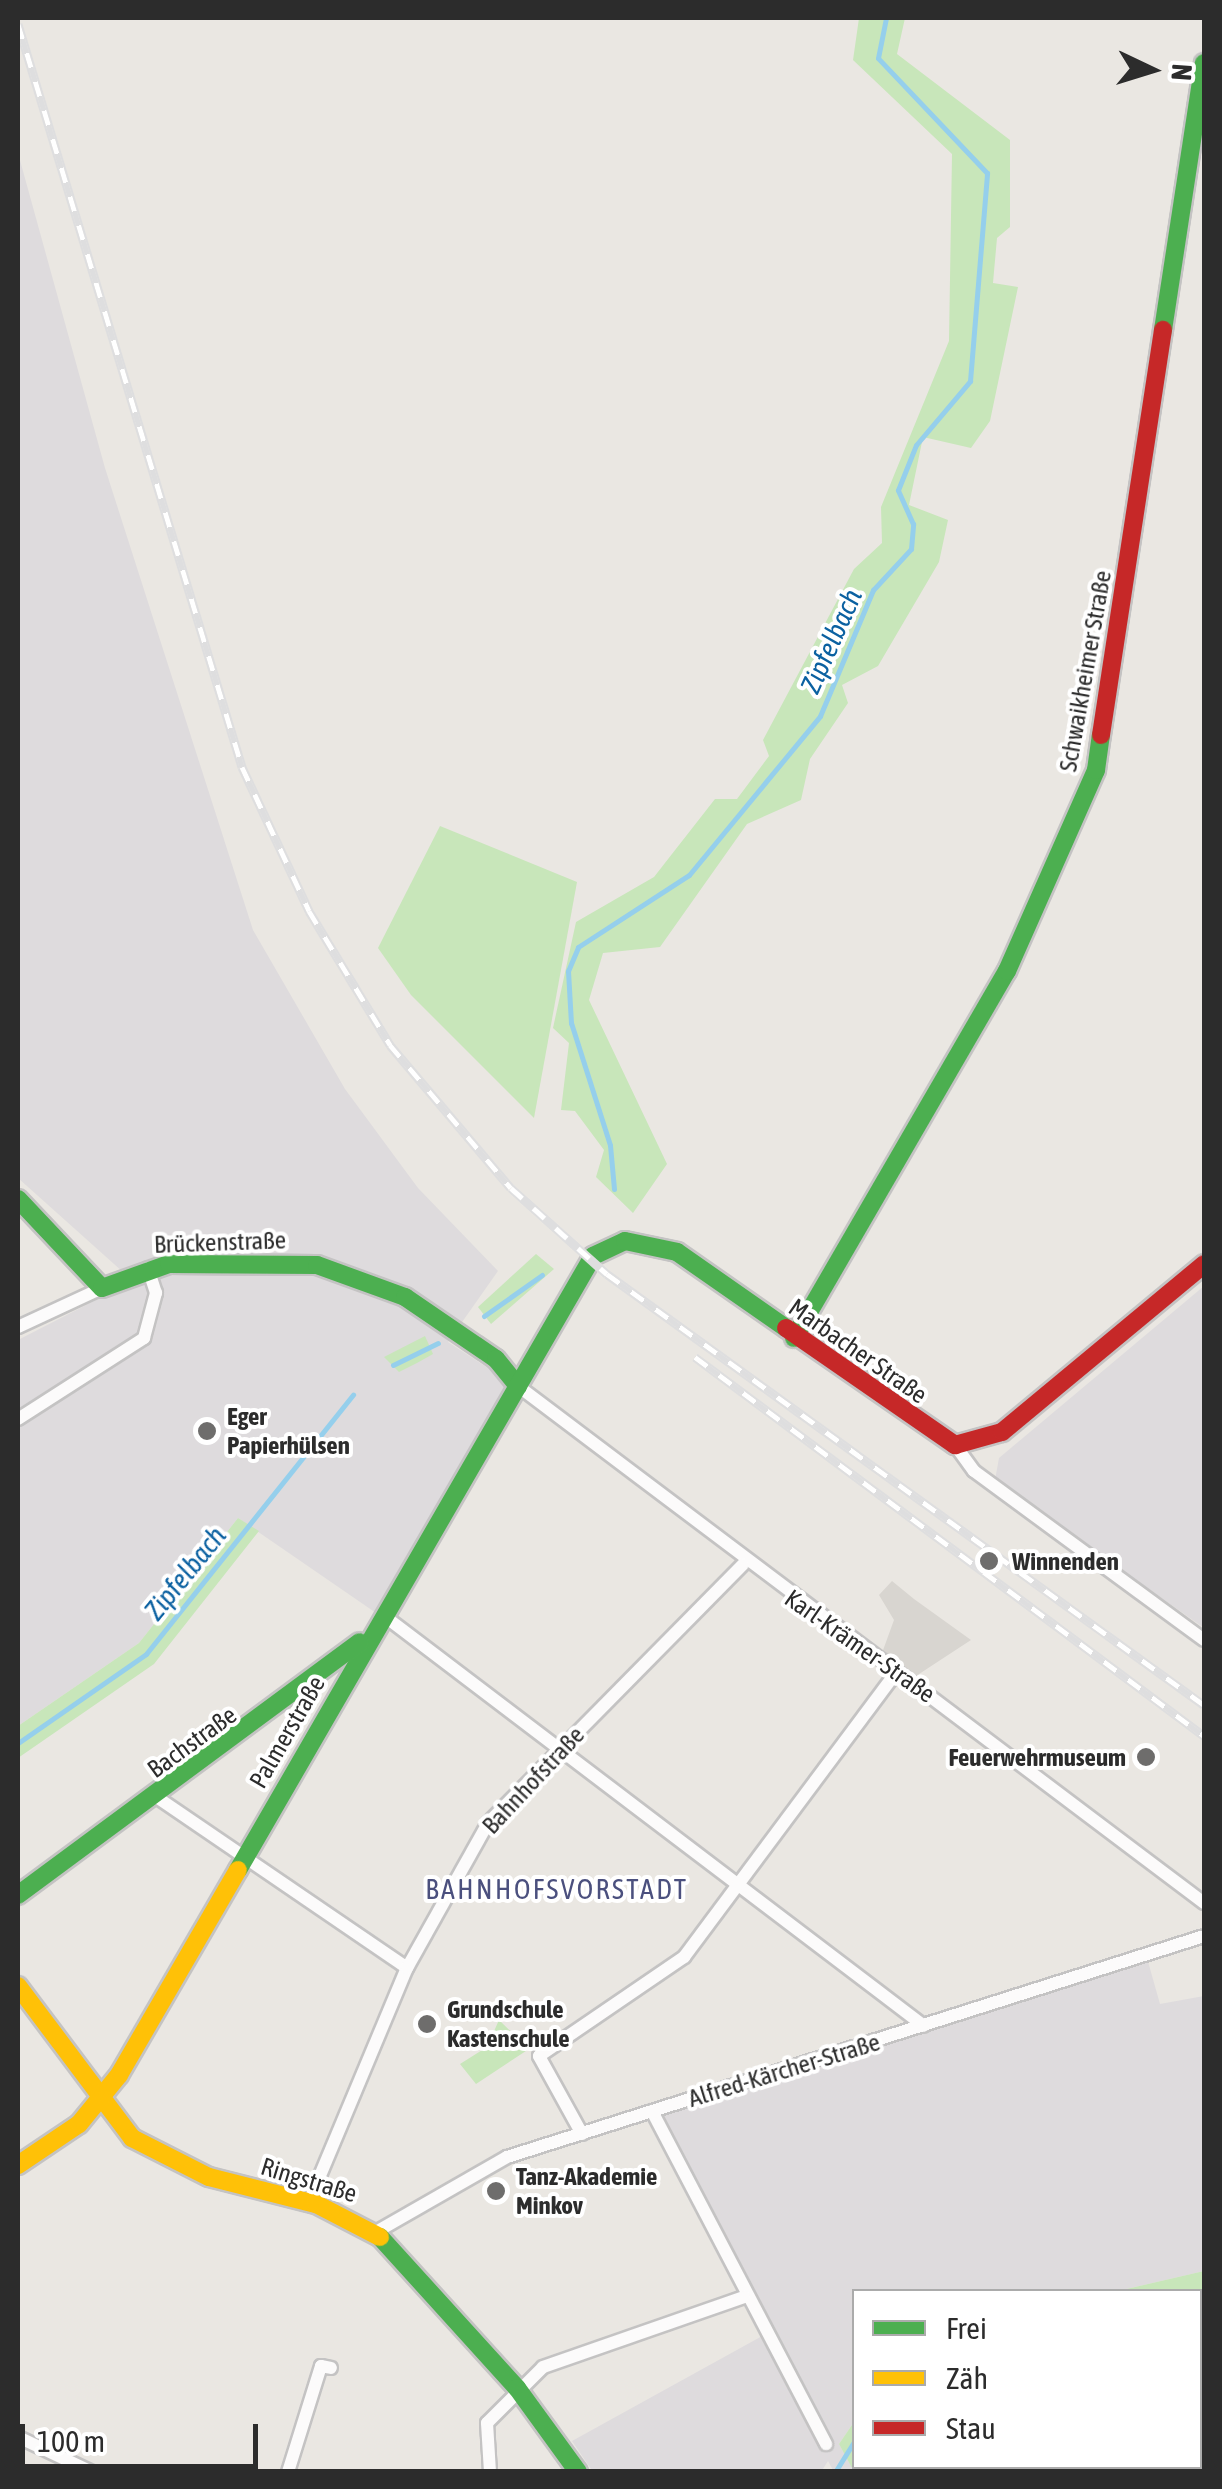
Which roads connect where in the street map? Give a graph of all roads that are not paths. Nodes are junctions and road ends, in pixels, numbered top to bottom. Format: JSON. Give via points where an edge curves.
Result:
{"nodes":[{"id":1,"x":1204,"y":63,"type":"edge"},
{"id":2,"x":18,"y":1200,"type":"edge"},
{"id":3,"x":1204,"y":1264,"type":"edge"},
{"id":4,"x":148,"y":1268,"type":"junction"},
{"id":5,"x":102,"y":1288,"type":"junction"},
{"id":6,"x":18,"y":1327,"type":"edge"},
{"id":7,"x":794,"y":1338,"type":"junction"},
{"id":8,"x":518,"y":1386,"type":"junction"},
{"id":9,"x":18,"y":1419,"type":"edge"},
{"id":10,"x":955,"y":1445,"type":"junction"},
{"id":11,"x":743,"y":1564,"type":"junction"},
{"id":12,"x":384,"y":1616,"type":"junction"},
{"id":13,"x":1204,"y":1640,"type":"edge"},
{"id":14,"x":895,"y":1674,"type":"junction"},
{"id":15,"x":562,"y":1750,"type":"junction"},
{"id":16,"x":158,"y":1798,"type":"junction"},
{"id":17,"x":242,"y":1858,"type":"junction"},
{"id":18,"x":742,"y":1885,"type":"junction"},
{"id":19,"x":24,"y":1891,"type":"edge"},
{"id":20,"x":1204,"y":1903,"type":"edge"},
{"id":21,"x":1204,"y":1936,"type":"edge"},
{"id":22,"x":408,"y":1968,"type":"junction"},
{"id":23,"x":18,"y":1986,"type":"edge"},
{"id":24,"x":924,"y":2026,"type":"junction"},
{"id":25,"x":99,"y":2103,"type":"junction"},
{"id":26,"x":652,"y":2111,"type":"junction"},
{"id":27,"x":582,"y":2134,"type":"junction"},
{"id":28,"x":18,"y":2165,"type":"edge"},
{"id":29,"x":309,"y":2202,"type":"junction"},
{"id":30,"x":376,"y":2232,"type":"junction"},
{"id":31,"x":744,"y":2297,"type":"junction"},
{"id":32,"x":331,"y":2368,"type":"dead end"},
{"id":33,"x":517,"y":2388,"type":"junction"},
{"id":34,"x":18,"y":2437,"type":"edge"},
{"id":35,"x":826,"y":2444,"type":"dead end"},
{"id":36,"x":92,"y":2472,"type":"edge"},
{"id":37,"x":288,"y":2472,"type":"edge"},
{"id":38,"x":490,"y":2472,"type":"edge"},
{"id":39,"x":578,"y":2472,"type":"edge"}],
"edges":[{"from":1,"to":7,"type":"main road","name":"Schwaikheimer Straße","via":[[1096,770],[1008,971]]},
{"from":2,"to":5,"type":"main road"},
{"from":3,"to":10,"type":"main road","via":[[1002,1432]]},
{"from":4,"to":5,"type":"main road","name":"Brückenstraße"},
{"from":4,"to":8,"type":"main road","name":"Brückenstraße","via":[[272,1261],[345,1274],[442,1320]]},
{"from":4,"to":9,"type":"street","via":[[156,1294],[144,1338]]},
{"from":5,"to":6,"type":"street","name":"Brückenstraße"},
{"from":7,"to":8,"type":"main road","name":"Marbacher Straße","via":[[676,1252],[625,1241],[578,1271]]},
{"from":7,"to":10,"type":"main road","name":"Marbacher Straße"},
{"from":8,"to":11,"type":"street","name":"Karl-Krämer-Straße"},
{"from":8,"to":12,"type":"main road","name":"Palmerstraße"},
{"from":10,"to":13,"type":"street","via":[[974,1471]]},
{"from":11,"to":14,"type":"street","name":"Karl-Krämer-Straße"},
{"from":11,"to":15,"type":"street","name":"Bahnhofstraße"},
{"from":12,"to":15,"type":"street"},
{"from":12,"to":16,"type":"main road","name":"Bachstraße","via":[[332,1670]]},
{"from":12,"to":17,"type":"main road","name":"Palmerstraße"},
{"from":14,"to":18,"type":"street"},
{"from":14,"to":20,"type":"street","name":"Karl-Krämer-Straße"},
{"from":15,"to":18,"type":"street"},
{"from":15,"to":22,"type":"street","name":"Bahnhofstraße","via":[[488,1823]]},
{"from":16,"to":17,"type":"street"},
{"from":16,"to":19,"type":"main road","name":"Bachstraße"},
{"from":17,"to":22,"type":"street"},
{"from":17,"to":25,"type":"main road","name":"Palmerstraße"},
{"from":18,"to":24,"type":"street"},
{"from":18,"to":27,"type":"street","via":[[664,1974],[542,2062]]},
{"from":21,"to":24,"type":"street","name":"Alfred-Kärcher-Straße"},
{"from":22,"to":29,"type":"street","name":"Bahnhofstraße"},
{"from":23,"to":25,"type":"main road","name":"Ringstraße"},
{"from":24,"to":26,"type":"street","name":"Alfred-Kärcher-Straße"},
{"from":25,"to":28,"type":"main road"},
{"from":25,"to":29,"type":"main road","name":"Ringstraße","via":[[132,2138],[196,2172]]},
{"from":26,"to":27,"type":"street","name":"Alfred-Kärcher-Straße"},
{"from":26,"to":31,"type":"street"},
{"from":27,"to":30,"type":"street","name":"Alfred-Kärcher-Straße","via":[[508,2157]]},
{"from":29,"to":30,"type":"main road","name":"Ringstraße"},
{"from":30,"to":33,"type":"main road","name":"Ringstraße"},
{"from":31,"to":33,"type":"street","via":[[543,2367]]},
{"from":31,"to":35,"type":"street"},
{"from":32,"to":37,"type":"street","via":[[321,2366]]},
{"from":33,"to":38,"type":"street","via":[[487,2422]]},
{"from":33,"to":39,"type":"main road","name":"Ringstraße"},
{"from":34,"to":36,"type":"street"}]}
